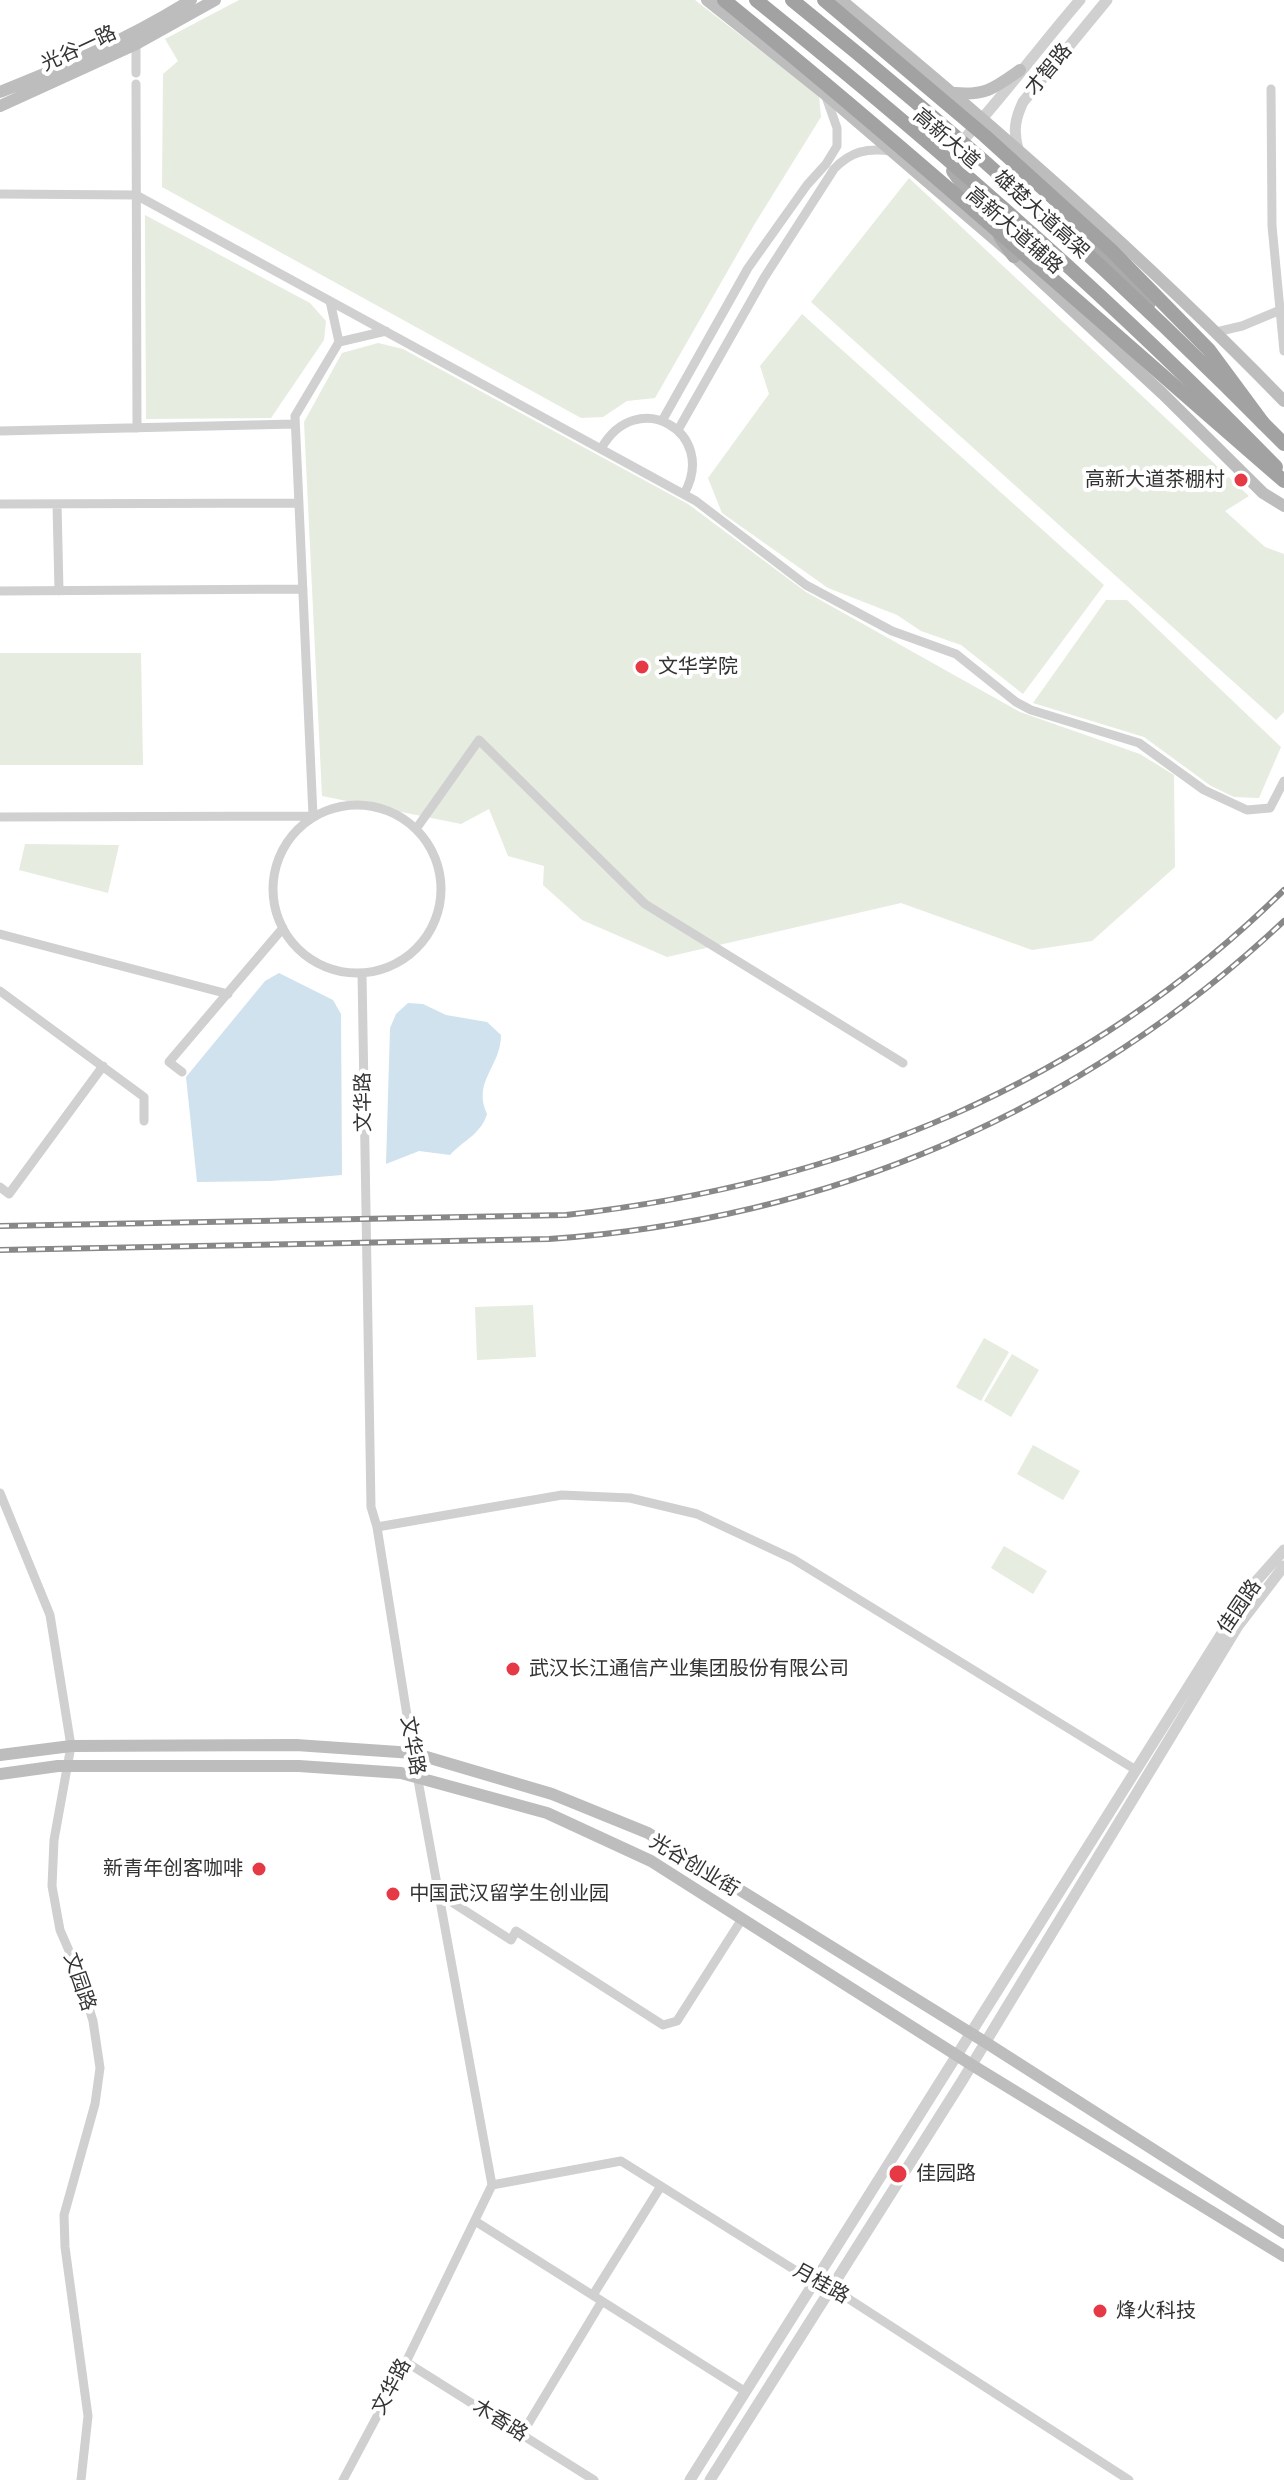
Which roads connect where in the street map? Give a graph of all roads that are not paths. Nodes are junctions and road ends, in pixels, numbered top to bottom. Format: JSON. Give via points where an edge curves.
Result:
{"nodes":[{"id":1,"x":191,"y":0,"type":"edge"},
{"id":2,"x":215,"y":0,"type":"edge"},
{"id":3,"x":707,"y":0,"type":"edge"},
{"id":4,"x":724,"y":0,"type":"edge"},
{"id":5,"x":747,"y":0,"type":"edge"},
{"id":6,"x":756,"y":0,"type":"edge"},
{"id":7,"x":792,"y":0,"type":"edge"},
{"id":8,"x":801,"y":0,"type":"edge"},
{"id":9,"x":824,"y":0,"type":"edge"},
{"id":10,"x":841,"y":0,"type":"edge"},
{"id":11,"x":1080,"y":0,"type":"edge"},
{"id":12,"x":1107,"y":0,"type":"edge"},
{"id":13,"x":136,"y":44,"type":"junction"},
{"id":14,"x":1020,"y":70,"type":"junction"},
{"id":15,"x":1271,"y":89,"type":"dead end"},
{"id":16,"x":0,"y":92,"type":"edge"},
{"id":17,"x":954,"y":93,"type":"junction"},
{"id":18,"x":825,"y":94,"type":"junction"},
{"id":19,"x":0,"y":106,"type":"edge"},
{"id":20,"x":982,"y":118,"type":"junction"},
{"id":21,"x":966,"y":137,"type":"junction"},
{"id":22,"x":1018,"y":149,"type":"junction"},
{"id":23,"x":892,"y":151,"type":"junction"},
{"id":24,"x":953,"y":171,"type":"junction"},
{"id":25,"x":0,"y":194,"type":"edge"},
{"id":26,"x":136,"y":195,"type":"junction"},
{"id":27,"x":1014,"y":256,"type":"junction"},
{"id":28,"x":330,"y":301,"type":"junction"},
{"id":29,"x":1278,"y":311,"type":"junction"},
{"id":30,"x":386,"y":331,"type":"junction"},
{"id":31,"x":1216,"y":332,"type":"junction"},
{"id":32,"x":339,"y":342,"type":"junction"},
{"id":33,"x":1284,"y":351,"type":"edge"},
{"id":34,"x":1284,"y":401,"type":"edge"},
{"id":35,"x":662,"y":421,"type":"junction"},
{"id":36,"x":1263,"y":423,"type":"junction"},
{"id":37,"x":295,"y":424,"type":"junction"},
{"id":38,"x":137,"y":428,"type":"junction"},
{"id":39,"x":678,"y":430,"type":"junction"},
{"id":40,"x":0,"y":431,"type":"edge"},
{"id":41,"x":1284,"y":434,"type":"edge"},
{"id":42,"x":1284,"y":444,"type":"edge"},
{"id":43,"x":601,"y":449,"type":"junction"},
{"id":44,"x":1284,"y":475,"type":"edge"},
{"id":45,"x":1284,"y":482,"type":"edge"},
{"id":46,"x":684,"y":494,"type":"junction"},
{"id":47,"x":299,"y":503,"type":"junction"},
{"id":48,"x":0,"y":504,"type":"edge"},
{"id":49,"x":57,"y":504,"type":"junction"},
{"id":50,"x":1284,"y":506,"type":"edge"},
{"id":51,"x":303,"y":589,"type":"junction"},
{"id":52,"x":0,"y":591,"type":"edge"},
{"id":53,"x":59,"y":591,"type":"junction"},
{"id":54,"x":1284,"y":781,"type":"edge"},
{"id":55,"x":313,"y":816,"type":"junction"},
{"id":56,"x":0,"y":817,"type":"edge"},
{"id":57,"x":416,"y":829,"type":"junction"},
{"id":58,"x":283,"y":928,"type":"junction"},
{"id":59,"x":0,"y":934,"type":"edge"},
{"id":60,"x":362,"y":973,"type":"junction"},
{"id":61,"x":0,"y":991,"type":"edge"},
{"id":62,"x":228,"y":994,"type":"junction"},
{"id":63,"x":903,"y":1063,"type":"dead end"},
{"id":64,"x":103,"y":1066,"type":"junction"},
{"id":65,"x":182,"y":1072,"type":"dead end"},
{"id":66,"x":144,"y":1121,"type":"dead end"},
{"id":67,"x":0,"y":1187,"type":"edge"},
{"id":68,"x":0,"y":1493,"type":"edge"},
{"id":69,"x":377,"y":1527,"type":"junction"},
{"id":70,"x":1284,"y":1550,"type":"edge"},
{"id":71,"x":1284,"y":1566,"type":"edge"},
{"id":72,"x":71,"y":1746,"type":"junction"},
{"id":73,"x":413,"y":1753,"type":"junction"},
{"id":74,"x":0,"y":1755,"type":"edge"},
{"id":75,"x":68,"y":1766,"type":"junction"},
{"id":76,"x":1136,"y":1770,"type":"junction"},
{"id":77,"x":0,"y":1774,"type":"edge"},
{"id":78,"x":417,"y":1777,"type":"junction"},
{"id":79,"x":439,"y":1894,"type":"junction"},
{"id":80,"x":742,"y":1919,"type":"junction"},
{"id":81,"x":969,"y":2034,"type":"junction"},
{"id":82,"x":985,"y":2042,"type":"junction"},
{"id":83,"x":957,"y":2055,"type":"junction"},
{"id":84,"x":972,"y":2065,"type":"junction"},
{"id":85,"x":492,"y":2185,"type":"junction"},
{"id":86,"x":661,"y":2186,"type":"junction"},
{"id":87,"x":475,"y":2221,"type":"junction"},
{"id":88,"x":1284,"y":2233,"type":"edge"},
{"id":89,"x":1284,"y":2256,"type":"edge"},
{"id":90,"x":818,"y":2279,"type":"junction"},
{"id":91,"x":831,"y":2287,"type":"junction"},
{"id":92,"x":598,"y":2298,"type":"junction"},
{"id":93,"x":406,"y":2362,"type":"junction"},
{"id":94,"x":746,"y":2392,"type":"junction"},
{"id":95,"x":522,"y":2434,"type":"junction"},
{"id":96,"x":81,"y":2480,"type":"edge"},
{"id":97,"x":343,"y":2480,"type":"edge"},
{"id":98,"x":594,"y":2480,"type":"edge"},
{"id":99,"x":690,"y":2480,"type":"edge"},
{"id":100,"x":710,"y":2480,"type":"edge"},
{"id":101,"x":1129,"y":2480,"type":"edge"}],
"edges":[{"from":1,"to":16,"type":"main road","name":"光谷一路","via":[[110,44]]},
{"from":2,"to":13,"type":"main road","name":"光谷一路"},
{"from":3,"to":18,"type":"main road","name":"高新大道辅路"},
{"from":4,"to":45,"type":"highway","bridge":true,"via":[[943,182]]},
{"from":5,"to":24,"type":"main road","name":"高新大道"},
{"from":6,"to":44,"type":"highway","name":"雄楚大道高架","bridge":true,"via":[[1043,243]]},
{"from":7,"to":36,"type":"highway","name":"雄楚大道高架","bridge":true,"via":[[1057,227]]},
{"from":8,"to":21,"type":"main road","name":"高新大道"},
{"from":9,"to":36,"type":"highway","bridge":true,"via":[[1112,251],[1209,350]]},
{"from":10,"to":17,"type":"main road"},
{"from":11,"to":14,"type":"street","name":"才智路"},
{"from":12,"to":22,"type":"street","name":"才智路","via":[[1023,102],[1014,132]]},
{"from":13,"to":19,"type":"main road","name":"光谷一路"},
{"from":13,"to":26,"type":"street"},
{"from":14,"to":17,"type":"main road","via":[[991,90]]},
{"from":14,"to":20,"type":"street","name":"才智路"},
{"from":15,"to":29,"type":"street"},
{"from":17,"to":20,"type":"main road"},
{"from":18,"to":23,"type":"main road","name":"高新大道辅路"},
{"from":18,"to":35,"type":"street","via":[[837,128],[837,146],[753,259]]},
{"from":20,"to":21,"type":"street","name":"才智路"},
{"from":20,"to":22,"type":"main road"},
{"from":21,"to":41,"type":"main road","name":"高新大道","via":[[1105,261]]},
{"from":22,"to":31,"type":"main road"},
{"from":23,"to":27,"type":"main road","name":"高新大道辅路"},
{"from":23,"to":39,"type":"street","via":[[858,152],[834,169],[764,278]]},
{"from":24,"to":27,"type":"main road"},
{"from":24,"to":45,"type":"main road","name":"高新大道","via":[[1135,336]]},
{"from":25,"to":26,"type":"street"},
{"from":26,"to":28,"type":"street"},
{"from":26,"to":38,"type":"street"},
{"from":27,"to":50,"type":"main road","name":"高新大道辅路","via":[[1263,493]]},
{"from":28,"to":30,"type":"street"},
{"from":28,"to":32,"type":"street"},
{"from":29,"to":31,"type":"street"},
{"from":29,"to":33,"type":"street"},
{"from":30,"to":32,"type":"street"},
{"from":30,"to":43,"type":"street"},
{"from":31,"to":34,"type":"main road"},
{"from":32,"to":37,"type":"street"},
{"from":35,"to":39,"type":"street"},
{"from":35,"to":43,"type":"street","via":[[626,422]]},
{"from":36,"to":42,"type":"highway","name":"雄楚大道高架"},
{"from":37,"to":38,"type":"street"},
{"from":37,"to":47,"type":"street"},
{"from":38,"to":40,"type":"street"},
{"from":39,"to":46,"type":"street","via":[[693,460]]},
{"from":43,"to":46,"type":"street"},
{"from":46,"to":54,"type":"street","via":[[806,585],[892,631],[956,654],[1031,710],[1139,743],[1204,790],[1247,810],[1270,808]]},
{"from":47,"to":49,"type":"street"},
{"from":47,"to":51,"type":"street"},
{"from":48,"to":49,"type":"street"},
{"from":49,"to":53,"type":"street"},
{"from":51,"to":53,"type":"street"},
{"from":51,"to":55,"type":"street"},
{"from":52,"to":53,"type":"street"},
{"from":55,"to":56,"type":"street"},
{"from":55,"to":57,"type":"street","via":[[339,806],[367,805],[394,813]]},
{"from":55,"to":58,"type":"street","via":[[292,834],[278,859],[272,886]]},
{"from":57,"to":60,"type":"street","via":[[433,851],[441,878],[436,918],[413,953],[389,967]]},
{"from":57,"to":63,"type":"street","via":[[479,740],[645,904]]},
{"from":58,"to":60,"type":"street","via":[[309,958],[334,970]]},
{"from":58,"to":62,"type":"street"},
{"from":59,"to":62,"type":"street"},
{"from":60,"to":69,"type":"street","name":"文华路","via":[[371,1507]]},
{"from":61,"to":64,"type":"street"},
{"from":62,"to":65,"type":"street","via":[[169,1062]]},
{"from":64,"to":66,"type":"street","via":[[144,1097]]},
{"from":64,"to":67,"type":"street","via":[[9,1194]]},
{"from":68,"to":72,"type":"street","name":"文园路","via":[[50,1615]]},
{"from":69,"to":73,"type":"street","name":"文华路"},
{"from":69,"to":76,"type":"street","via":[[562,1495],[630,1498],[697,1514],[793,1559]]},
{"from":70,"to":76,"type":"street","name":"佳园路","via":[[1251,1587]]},
{"from":71,"to":82,"type":"street","name":"佳园路","via":[[1238,1626]]},
{"from":72,"to":73,"type":"main road","name":"光谷创业街","via":[[296,1745]]},
{"from":72,"to":74,"type":"main road","name":"光谷创业街"},
{"from":72,"to":75,"type":"street","name":"文园路"},
{"from":73,"to":78,"type":"street","name":"文华路"},
{"from":73,"to":81,"type":"main road","name":"光谷创业街","via":[[552,1794],[648,1833]]},
{"from":75,"to":77,"type":"main road","name":"光谷创业街"},
{"from":75,"to":78,"type":"main road","name":"光谷创业街","via":[[299,1766]]},
{"from":75,"to":96,"type":"street","name":"文园路","via":[[54,1840],[52,1886],[60,1930],[93,2021],[100,2068],[64,2215],[88,2416]]},
{"from":76,"to":81,"type":"street","name":"佳园路"},
{"from":78,"to":79,"type":"street","name":"文华路"},
{"from":78,"to":80,"type":"main road","name":"光谷创业街","via":[[547,1813],[651,1861]]},
{"from":79,"to":80,"type":"street","via":[[511,1940],[516,1931],[663,2025],[677,2021]]},
{"from":79,"to":85,"type":"street","name":"文华路"},
{"from":80,"to":83,"type":"main road","name":"光谷创业街"},
{"from":81,"to":82,"type":"main road","name":"光谷创业街"},
{"from":81,"to":83,"type":"street","name":"佳园路"},
{"from":82,"to":84,"type":"street","name":"佳园路"},
{"from":82,"to":88,"type":"main road","name":"光谷创业街"},
{"from":83,"to":84,"type":"main road","name":"光谷创业街"},
{"from":83,"to":90,"type":"street","name":"佳园路"},
{"from":84,"to":89,"type":"main road","name":"光谷创业街"},
{"from":84,"to":91,"type":"street","name":"佳园路"},
{"from":85,"to":86,"type":"street","name":"月桂路","via":[[621,2161]]},
{"from":85,"to":87,"type":"street","name":"文华路"},
{"from":86,"to":90,"type":"street","name":"月桂路","via":[[798,2272]]},
{"from":86,"to":92,"type":"street"},
{"from":87,"to":92,"type":"street"},
{"from":87,"to":93,"type":"street","name":"文华路"},
{"from":90,"to":91,"type":"street","name":"月桂路"},
{"from":90,"to":94,"type":"street","name":"佳园路"},
{"from":91,"to":100,"type":"street","name":"佳园路"},
{"from":91,"to":101,"type":"street","name":"月桂路"},
{"from":92,"to":94,"type":"street"},
{"from":92,"to":95,"type":"street"},
{"from":93,"to":95,"type":"street","name":"木香路"},
{"from":93,"to":97,"type":"street","name":"文华路"},
{"from":94,"to":99,"type":"street","name":"佳园路"},
{"from":95,"to":98,"type":"street","name":"木香路"}]}
